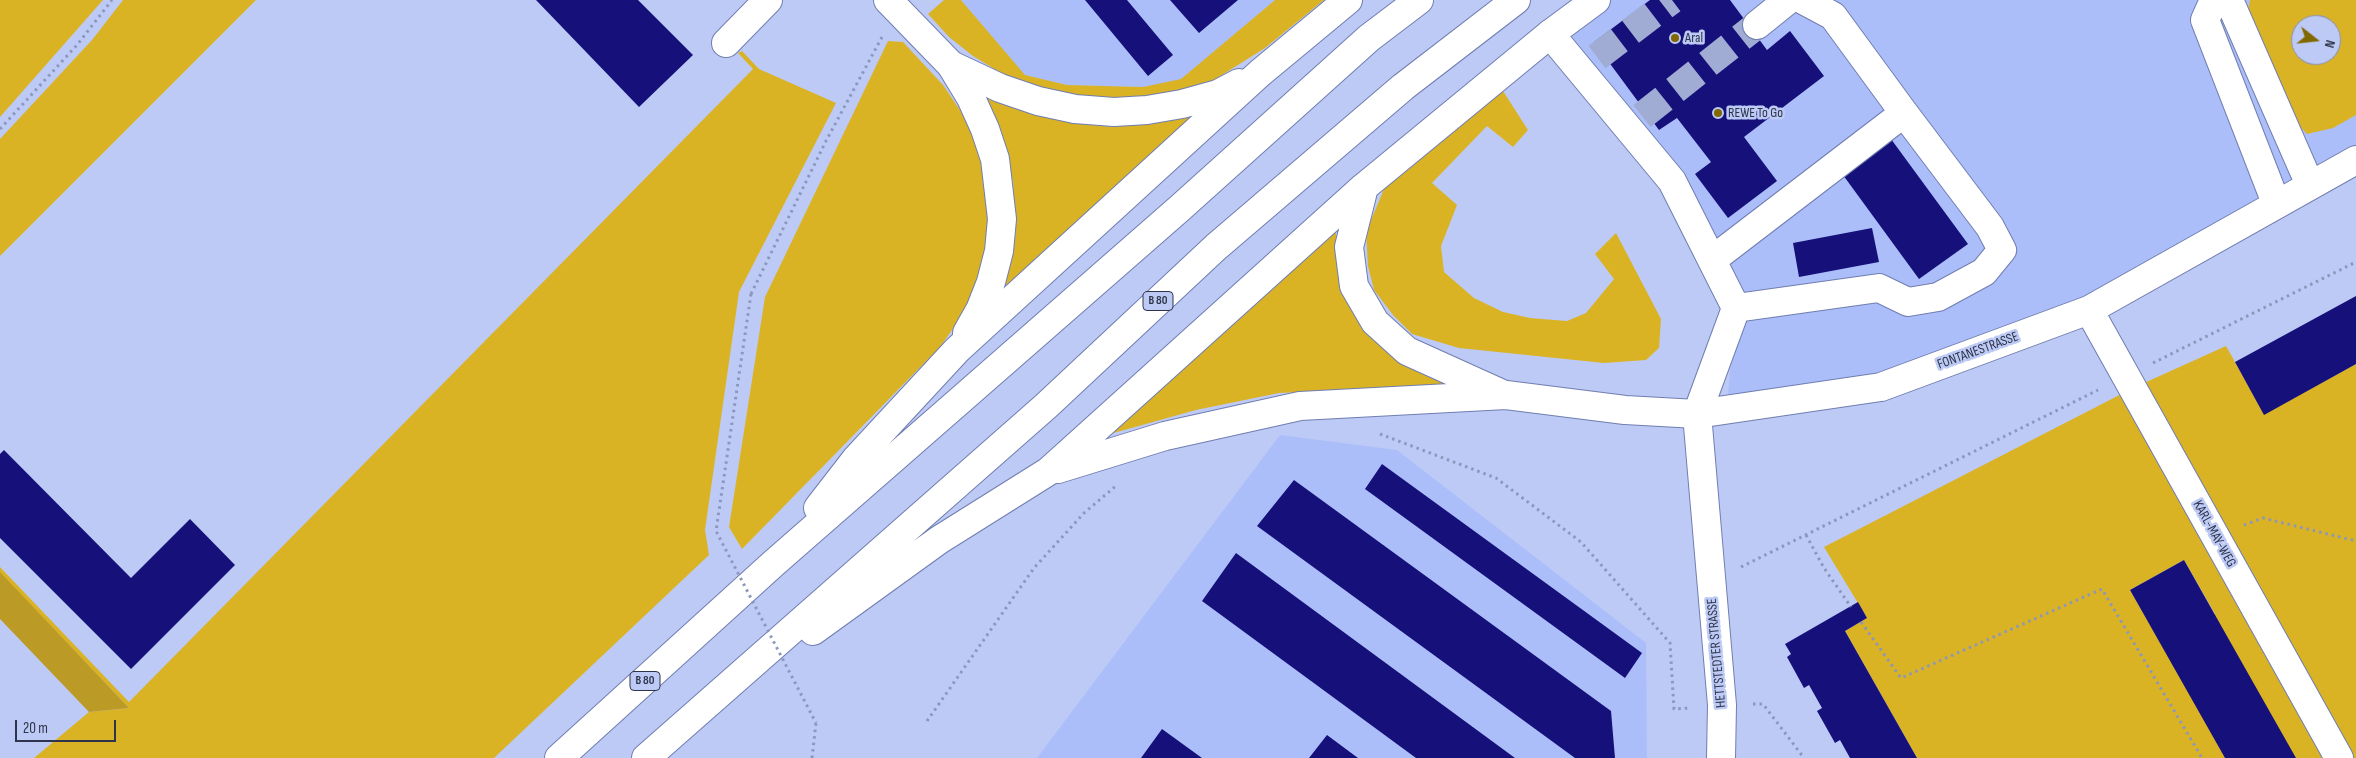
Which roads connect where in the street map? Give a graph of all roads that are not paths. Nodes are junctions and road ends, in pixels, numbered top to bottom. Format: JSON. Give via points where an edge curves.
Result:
{"nodes":[{"id":1,"x":768,"y":0,"type":"edge"},
{"id":2,"x":1348,"y":0,"type":"edge"},
{"id":3,"x":1420,"y":0,"type":"edge"},
{"id":4,"x":1516,"y":0,"type":"edge"},
{"id":5,"x":1596,"y":0,"type":"edge"},
{"id":6,"x":1788,"y":0,"type":"edge"},
{"id":7,"x":1803,"y":0,"type":"edge"},
{"id":8,"x":2214,"y":0,"type":"edge"},
{"id":9,"x":2229,"y":0,"type":"edge"},
{"id":10,"x":896,"y":8,"type":"edge"},
{"id":11,"x":1757,"y":25,"type":"tunnel mouth"},
{"id":12,"x":1550,"y":34,"type":"junction"},
{"id":13,"x":726,"y":43,"type":"dead end"},
{"id":14,"x":951,"y":65,"type":"junction"},
{"id":15,"x":1260,"y":73,"type":"junction"},
{"id":16,"x":1904,"y":113,"type":"junction"},
{"id":17,"x":2356,"y":160,"type":"edge"},
{"id":18,"x":2310,"y":185,"type":"junction"},
{"id":19,"x":1364,"y":187,"type":"junction"},
{"id":20,"x":2276,"y":203,"type":"junction"},
{"id":21,"x":1712,"y":260,"type":"junction"},
{"id":22,"x":1736,"y":308,"type":"junction"},
{"id":23,"x":2088,"y":310,"type":"junction"},
{"id":24,"x":957,"y":350,"type":"junction"},
{"id":25,"x":1506,"y":395,"type":"junction"},
{"id":26,"x":1697,"y":414,"type":"junction"},
{"id":27,"x":1049,"y":471,"type":"junction"},
{"id":28,"x":774,"y":563,"type":"junction"},
{"id":29,"x":753,"y":665,"type":"junction"},
{"id":30,"x":559,"y":758,"type":"edge"},
{"id":31,"x":646,"y":758,"type":"edge"},
{"id":32,"x":1721,"y":758,"type":"edge"},
{"id":33,"x":2338,"y":758,"type":"edge"}],
"edges":[{"from":1,"to":13,"type":"main road"},
{"from":2,"to":15,"type":"main road"},
{"from":3,"to":28,"type":"main road","number":"B 80","via":[[1369,38]]},
{"from":4,"to":29,"type":"main road","number":"B 80","via":[[1403,87],[1216,247],[1046,406]]},
{"from":5,"to":12,"type":"main road"},
{"from":6,"to":11,"type":"main road"},
{"from":7,"to":16,"type":"main road","via":[[1833,16]]},
{"from":8,"to":20,"type":"main road","via":[[2205,20]]},
{"from":9,"to":18,"type":"main road"},
{"from":10,"to":14,"type":"main road"},
{"from":12,"to":19,"type":"main road"},
{"from":12,"to":21,"type":"main road","via":[[1588,63],[1635,122],[1672,181]]},
{"from":14,"to":15,"type":"main road","via":[[1038,102],[1114,112],[1182,104],[1218,94]]},
{"from":14,"to":24,"type":"main road","via":[[986,129],[995,159],[1002,219],[999,251],[991,282],[980,310]]},
{"from":15,"to":24,"type":"main road"},
{"from":16,"to":21,"type":"main road"},
{"from":16,"to":22,"type":"main road","via":[[1990,227],[2002,250],[1984,272],[1938,297],[1908,302],[1879,288]]},
{"from":17,"to":18,"type":"main road","name":"FONTANESTRASSE"},
{"from":18,"to":20,"type":"main road","name":"FONTANESTRASSE"},
{"from":19,"to":25,"type":"main road","via":[[1349,247],[1354,286],[1375,322],[1407,351]]},
{"from":19,"to":27,"type":"main road"},
{"from":20,"to":23,"type":"main road","name":"FONTANESTRASSE"},
{"from":21,"to":22,"type":"main road"},
{"from":22,"to":26,"type":"main road"},
{"from":23,"to":26,"type":"main road","name":"FONTANESTRASSE","via":[[1881,387]]},
{"from":23,"to":33,"type":"main road","name":"KARL-MAY-WEG"},
{"from":24,"to":28,"type":"main road","via":[[856,460]]},
{"from":25,"to":26,"type":"main road","name":"FONTANESTRASSE","via":[[1625,410]]},
{"from":25,"to":27,"type":"main road","via":[[1300,406],[1165,436]]},
{"from":26,"to":32,"type":"main road","name":"HETTSTEDTER STRASSE","via":[[1722,705]]},
{"from":27,"to":29,"type":"main road","via":[[939,540],[819,628]]},
{"from":28,"to":30,"type":"main road","number":"B 80"},
{"from":29,"to":31,"type":"main road","number":"B 80"}]}
